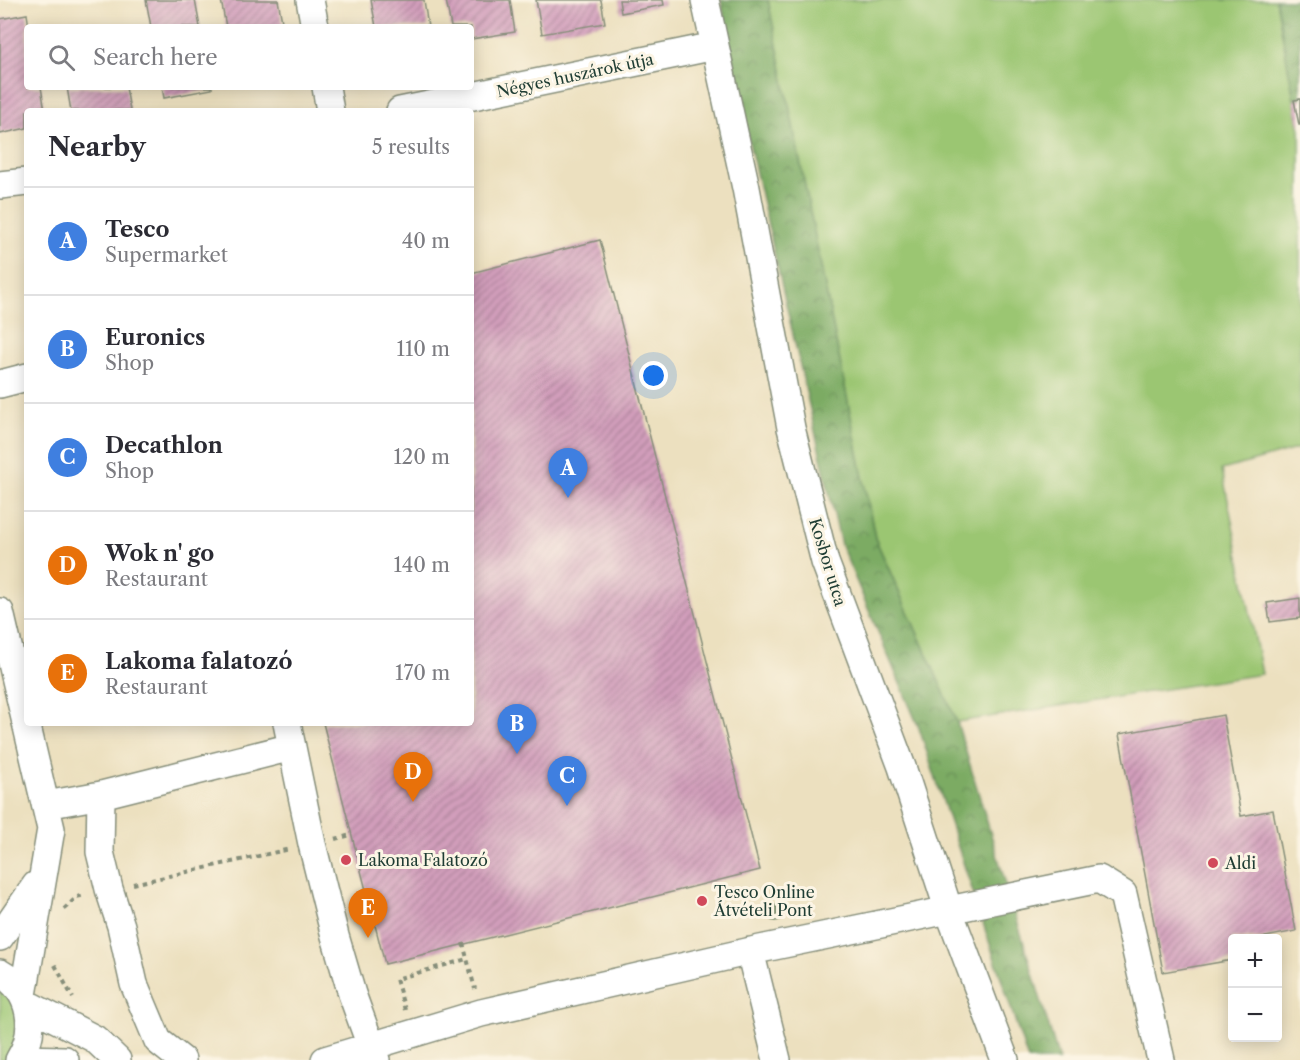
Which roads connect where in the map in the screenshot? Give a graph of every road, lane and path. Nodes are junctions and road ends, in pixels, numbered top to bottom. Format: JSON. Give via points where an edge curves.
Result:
{"nodes":[{"id":1,"x":310,"y":0,"type":"edge"},
{"id":2,"x":705,"y":0,"type":"edge"},
{"id":3,"x":314,"y":24,"type":"edge"},
{"id":4,"x":715,"y":46,"type":"junction"},
{"id":5,"x":326,"y":90,"type":"edge"},
{"id":6,"x":330,"y":108,"type":"edge"},
{"id":7,"x":415,"y":108,"type":"edge"},
{"id":8,"x":24,"y":183,"type":"edge"},
{"id":9,"x":0,"y":185,"type":"edge"},
{"id":10,"x":24,"y":378,"type":"edge"},
{"id":11,"x":0,"y":384,"type":"edge"},
{"id":12,"x":0,"y":612,"type":"edge"},
{"id":13,"x":24,"y":713,"type":"edge"},
{"id":14,"x":27,"y":726,"type":"edge"},
{"id":15,"x":289,"y":735,"type":"edge"},
{"id":16,"x":101,"y":795,"type":"junction"},
{"id":17,"x":46,"y":805,"type":"junction"},
{"id":18,"x":351,"y":835,"type":"dead end"},
{"id":19,"x":312,"y":844,"type":"junction"},
{"id":20,"x":43,"y":874,"type":"junction"},
{"id":21,"x":109,"y":889,"type":"junction"},
{"id":22,"x":62,"y":910,"type":"dead end"},
{"id":23,"x":949,"y":911,"type":"junction"},
{"id":24,"x":0,"y":937,"type":"edge"},
{"id":25,"x":463,"y":943,"type":"dead end"},
{"id":26,"x":750,"y":951,"type":"junction"},
{"id":27,"x":467,"y":959,"type":"junction"},
{"id":28,"x":55,"y":964,"type":"dead end"},
{"id":29,"x":0,"y":973,"type":"edge"},
{"id":30,"x":25,"y":999,"type":"junction"},
{"id":31,"x":481,"y":1013,"type":"junction"},
{"id":32,"x":77,"y":1028,"type":"junction"},
{"id":33,"x":412,"y":1034,"type":"junction"},
{"id":34,"x":374,"y":1053,"type":"edge"},
{"id":35,"x":19,"y":1059,"type":"edge"},
{"id":36,"x":65,"y":1060,"type":"edge"},
{"id":37,"x":117,"y":1060,"type":"edge"},
{"id":38,"x":182,"y":1060,"type":"edge"},
{"id":39,"x":325,"y":1060,"type":"edge"},
{"id":40,"x":777,"y":1060,"type":"edge"},
{"id":41,"x":1005,"y":1060,"type":"edge"},
{"id":42,"x":1161,"y":1060,"type":"edge"}],
"edges":[{"from":1,"to":3,"type":"street"},
{"from":2,"to":4,"type":"street","name":"Kosbor utca"},
{"from":4,"to":7,"type":"street","name":"Négyes huszárok útja"},
{"from":4,"to":23,"type":"street","name":"Kosbor utca","via":[[791,428],[825,562],[902,767]]},
{"from":5,"to":6,"type":"street"},
{"from":8,"to":9,"type":"street"},
{"from":10,"to":11,"type":"street"},
{"from":12,"to":13,"type":"street"},
{"from":14,"to":17,"type":"street"},
{"from":15,"to":16,"type":"street"},
{"from":15,"to":19,"type":"street"},
{"from":16,"to":17,"type":"street"},
{"from":16,"to":21,"type":"street","via":[[100,852]]},
{"from":17,"to":20,"type":"street","via":[[51,830]]},
{"from":18,"to":19,"type":"path"},
{"from":19,"to":21,"type":"path"},
{"from":19,"to":34,"type":"street","via":[[352,994]]},
{"from":20,"to":24,"type":"street"},
{"from":20,"to":30,"type":"street"},
{"from":21,"to":22,"type":"path","via":[[77,897]]},
{"from":21,"to":38,"type":"street","via":[[134,984],[158,1041]]},
{"from":23,"to":26,"type":"street"},
{"from":23,"to":41,"type":"street","name":"Kosbor utca"},
{"from":23,"to":42,"type":"street","via":[[1100,879],[1123,894]]},
{"from":25,"to":27,"type":"path"},
{"from":26,"to":31,"type":"street"},
{"from":26,"to":40,"type":"street"},
{"from":27,"to":31,"type":"path"},
{"from":27,"to":33,"type":"path","via":[[396,979]]},
{"from":28,"to":32,"type":"path","via":[[81,1013]]},
{"from":29,"to":30,"type":"street","via":[[14,983]]},
{"from":30,"to":32,"type":"street"},
{"from":30,"to":35,"type":"street","via":[[31,1023]]},
{"from":31,"to":33,"type":"street"},
{"from":32,"to":37,"type":"street"},
{"from":33,"to":34,"type":"street"},
{"from":34,"to":39,"type":"street"},
{"from":35,"to":36,"type":"street"}]}
